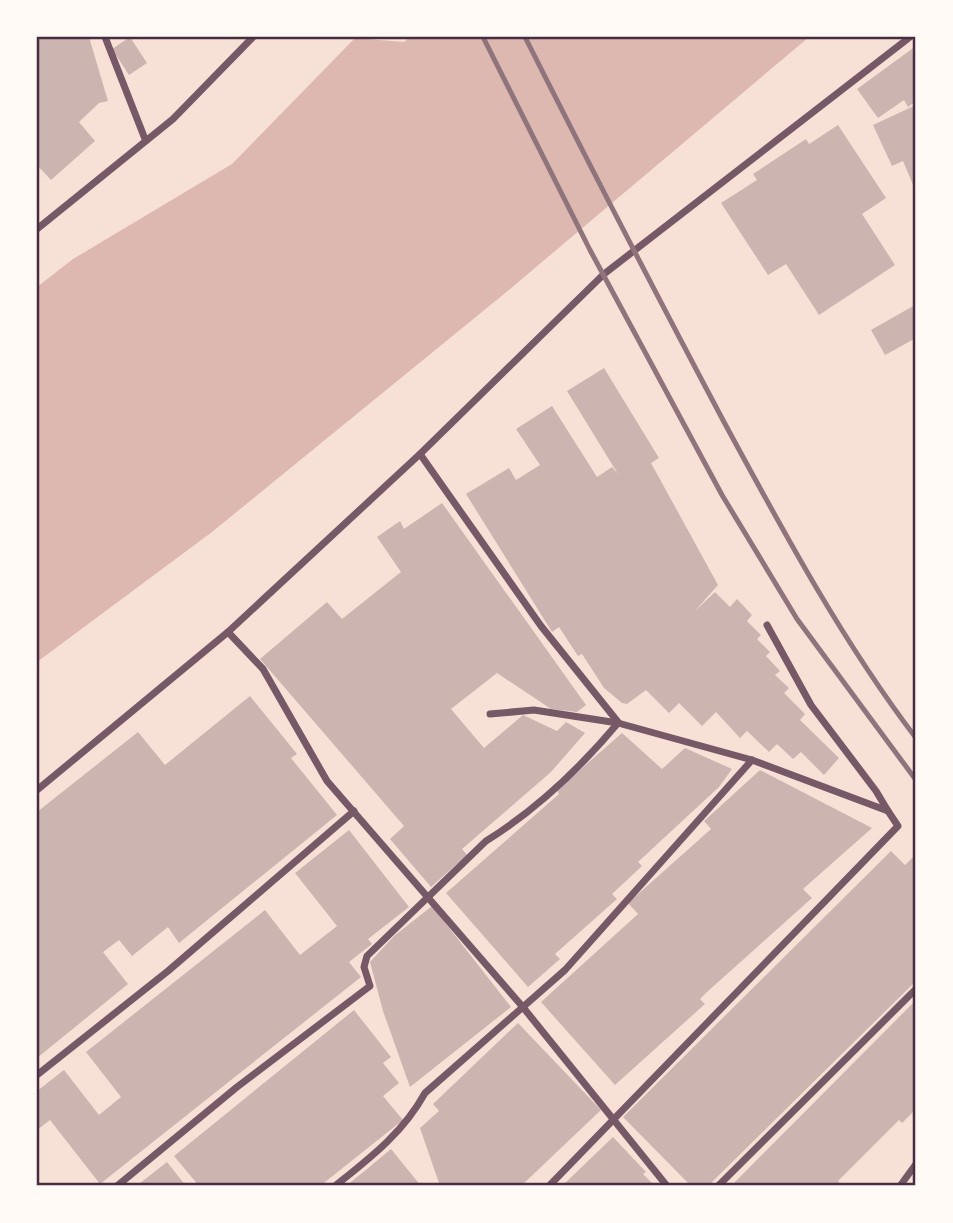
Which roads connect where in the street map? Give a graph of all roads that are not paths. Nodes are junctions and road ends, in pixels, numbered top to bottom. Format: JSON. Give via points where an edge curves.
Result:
{"nodes":[{"id":1,"x":105,"y":37,"type":"edge"},
{"id":2,"x":253,"y":37,"type":"edge"},
{"id":3,"x":910,"y":37,"type":"edge"},
{"id":4,"x":145,"y":139,"type":"junction"},
{"id":5,"x":37,"y":229,"type":"edge"},
{"id":6,"x":420,"y":454,"type":"junction"},
{"id":7,"x":767,"y":625,"type":"dead end"},
{"id":8,"x":228,"y":632,"type":"junction"},
{"id":9,"x":490,"y":714,"type":"dead end"},
{"id":10,"x":618,"y":723,"type":"junction"},
{"id":11,"x":752,"y":760,"type":"junction"},
{"id":12,"x":37,"y":790,"type":"edge"},
{"id":13,"x":354,"y":811,"type":"junction"},
{"id":14,"x":888,"y":811,"type":"junction"},
{"id":15,"x":430,"y":896,"type":"junction"},
{"id":16,"x":916,"y":989,"type":"edge"},
{"id":17,"x":522,"y":1006,"type":"junction"},
{"id":18,"x":37,"y":1075,"type":"edge"},
{"id":19,"x":613,"y":1121,"type":"junction"},
{"id":20,"x":916,"y":1164,"type":"edge"},
{"id":21,"x":117,"y":1186,"type":"edge"},
{"id":22,"x":335,"y":1186,"type":"edge"},
{"id":23,"x":549,"y":1186,"type":"edge"},
{"id":24,"x":667,"y":1186,"type":"edge"},
{"id":25,"x":719,"y":1186,"type":"edge"},
{"id":26,"x":900,"y":1186,"type":"edge"}],
"edges":[{"from":1,"to":4,"type":"street"},
{"from":2,"to":4,"type":"street","via":[[173,119]]},
{"from":3,"to":6,"type":"street","via":[[604,274]]},
{"from":4,"to":5,"type":"street"},
{"from":6,"to":8,"type":"street"},
{"from":6,"to":10,"type":"street","via":[[541,626]]},
{"from":7,"to":14,"type":"street","via":[[811,705]]},
{"from":8,"to":12,"type":"street"},
{"from":8,"to":13,"type":"street","via":[[263,669],[327,781]]},
{"from":9,"to":10,"type":"street","via":[[534,710]]},
{"from":10,"to":11,"type":"street"},
{"from":10,"to":15,"type":"street","via":[[590,757],[486,841]]},
{"from":11,"to":14,"type":"street"},
{"from":11,"to":17,"type":"street","via":[[565,970]]},
{"from":13,"to":15,"type":"street"},
{"from":13,"to":18,"type":"street","via":[[168,971]]},
{"from":14,"to":19,"type":"street","via":[[898,826]]},
{"from":15,"to":17,"type":"street"},
{"from":15,"to":21,"type":"street","via":[[367,956],[364,967],[370,986]]},
{"from":16,"to":25,"type":"street"},
{"from":17,"to":19,"type":"street"},
{"from":17,"to":22,"type":"street","via":[[425,1093],[393,1139]]},
{"from":19,"to":23,"type":"street"},
{"from":19,"to":24,"type":"street"},
{"from":20,"to":26,"type":"street"}]}
